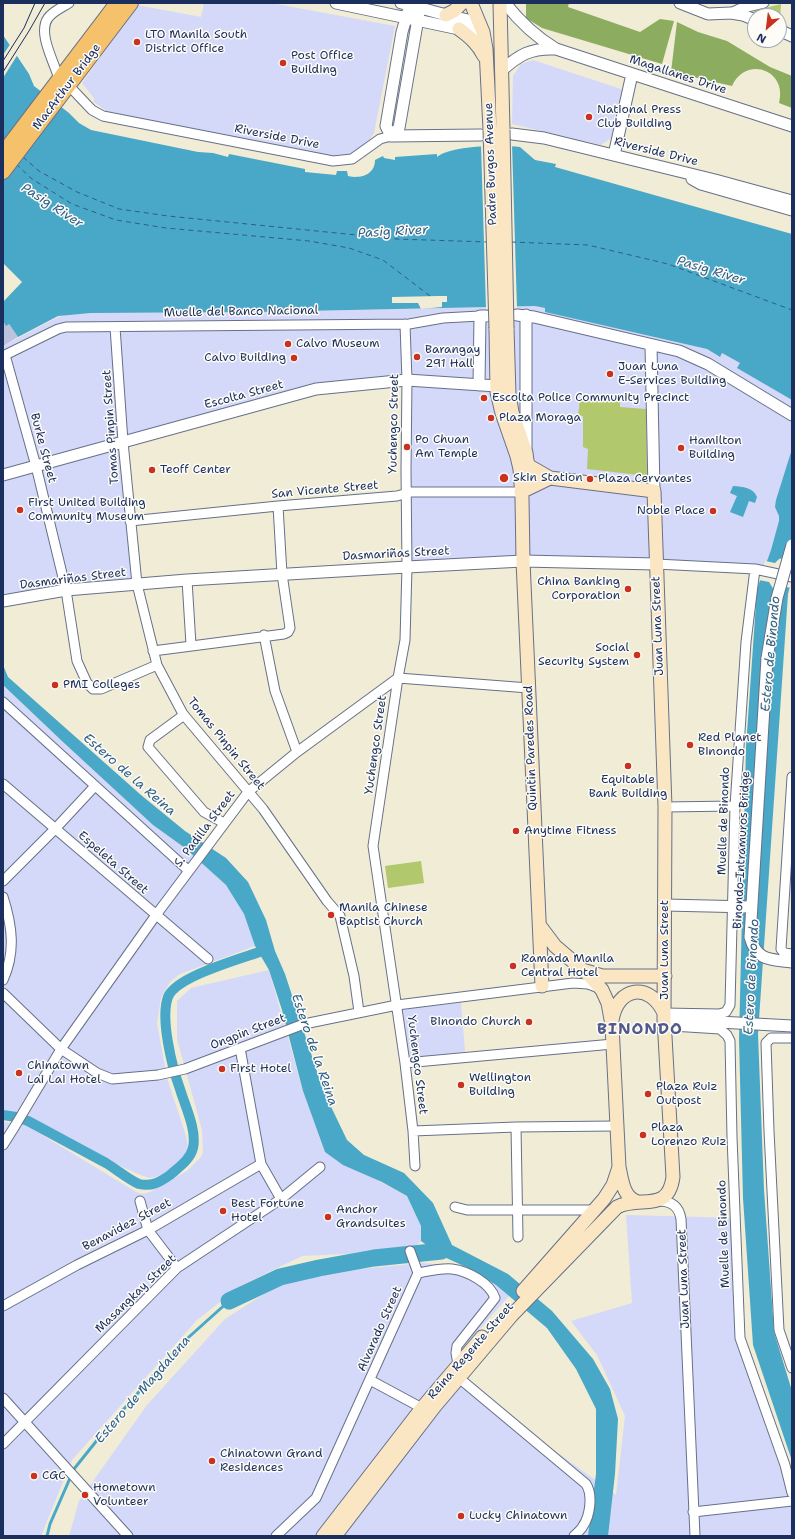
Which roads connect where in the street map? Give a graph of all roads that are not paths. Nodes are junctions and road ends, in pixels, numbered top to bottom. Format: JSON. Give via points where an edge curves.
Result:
{"nodes":[{"id":1,"x":69,"y":3,"type":"edge"},
{"id":2,"x":117,"y":3,"type":"edge"},
{"id":3,"x":131,"y":3,"type":"edge"},
{"id":4,"x":336,"y":3,"type":"edge"},
{"id":5,"x":462,"y":3,"type":"edge"},
{"id":6,"x":471,"y":3,"type":"edge"},
{"id":7,"x":500,"y":3,"type":"edge"},
{"id":8,"x":505,"y":3,"type":"edge"},
{"id":9,"x":680,"y":3,"type":"edge"},
{"id":10,"x":764,"y":3,"type":"edge"},
{"id":11,"x":413,"y":4,"type":"edge"},
{"id":12,"x":731,"y":12,"type":"junction"},
{"id":13,"x":446,"y":16,"type":"junction"},
{"id":14,"x":406,"y":17,"type":"junction"},
{"id":15,"x":747,"y":17,"type":"edge"},
{"id":16,"x":418,"y":20,"type":"junction"},
{"id":17,"x":481,"y":27,"type":"junction"},
{"id":18,"x":460,"y":29,"type":"junction"},
{"id":19,"x":556,"y":49,"type":"junction"},
{"id":20,"x":88,"y":50,"type":"junction"},
{"id":21,"x":486,"y":59,"type":"junction"},
{"id":22,"x":501,"y":71,"type":"junction"},
{"id":23,"x":57,"y":73,"type":"dead end"},
{"id":24,"x":632,"y":74,"type":"junction"},
{"id":25,"x":73,"y":90,"type":"dead end"},
{"id":26,"x":792,"y":126,"type":"edge"},
{"id":27,"x":497,"y":132,"type":"junction"},
{"id":28,"x":391,"y":136,"type":"junction"},
{"id":29,"x":3,"y":152,"type":"edge"},
{"id":30,"x":614,"y":155,"type":"junction"},
{"id":31,"x":679,"y":171,"type":"junction"},
{"id":32,"x":3,"y":172,"type":"edge"},
{"id":33,"x":792,"y":201,"type":"edge"},
{"id":34,"x":792,"y":210,"type":"edge"},
{"id":35,"x":483,"y":316,"type":"joint"},
{"id":36,"x":405,"y":324,"type":"junction"},
{"id":37,"x":115,"y":327,"type":"junction"},
{"id":38,"x":501,"y":328,"type":"junction"},
{"id":39,"x":651,"y":345,"type":"junction"},
{"id":40,"x":4,"y":355,"type":"edge"},
{"id":41,"x":407,"y":380,"type":"junction"},
{"id":42,"x":479,"y":385,"type":"junction"},
{"id":43,"x":497,"y":386,"type":"junction"},
{"id":44,"x":792,"y":415,"type":"edge"},
{"id":45,"x":123,"y":442,"type":"junction"},
{"id":46,"x":526,"y":452,"type":"junction"},
{"id":47,"x":36,"y":466,"type":"junction"},
{"id":48,"x":3,"y":475,"type":"edge"},
{"id":49,"x":550,"y":478,"type":"junction"},
{"id":50,"x":654,"y":490,"type":"junction"},
{"id":51,"x":521,"y":492,"type":"junction"},
{"id":52,"x":406,"y":494,"type":"junction"},
{"id":53,"x":278,"y":506,"type":"junction"},
{"id":54,"x":130,"y":521,"type":"junction"},
{"id":55,"x":792,"y":545,"type":"edge"},
{"id":56,"x":523,"y":561,"type":"junction"},
{"id":57,"x":656,"y":564,"type":"junction"},
{"id":58,"x":407,"y":567,"type":"junction"},
{"id":59,"x":759,"y":570,"type":"junction"},
{"id":60,"x":282,"y":574,"type":"junction"},
{"id":61,"x":792,"y":577,"type":"edge"},
{"id":62,"x":187,"y":580,"type":"junction"},
{"id":63,"x":137,"y":584,"type":"junction"},
{"id":64,"x":66,"y":590,"type":"junction"},
{"id":65,"x":3,"y":601,"type":"edge"},
{"id":66,"x":264,"y":636,"type":"junction"},
{"id":67,"x":191,"y":645,"type":"junction"},
{"id":68,"x":152,"y":651,"type":"junction"},
{"id":69,"x":157,"y":666,"type":"junction"},
{"id":70,"x":398,"y":678,"type":"junction"},
{"id":71,"x":529,"y":688,"type":"junction"},
{"id":72,"x":3,"y":702,"type":"edge"},
{"id":73,"x":184,"y":715,"type":"junction"},
{"id":74,"x":297,"y":752,"type":"junction"},
{"id":75,"x":792,"y":777,"type":"edge"},
{"id":76,"x":3,"y":784,"type":"edge"},
{"id":77,"x":95,"y":786,"type":"junction"},
{"id":78,"x":248,"y":792,"type":"junction"},
{"id":79,"x":735,"y":806,"type":"junction"},
{"id":80,"x":665,"y":807,"type":"junction"},
{"id":81,"x":224,"y":823,"type":"junction"},
{"id":82,"x":55,"y":829,"type":"junction"},
{"id":83,"x":188,"y":871,"type":"junction"},
{"id":84,"x":3,"y":881,"type":"edge"},
{"id":85,"x":3,"y":897,"type":"edge"},
{"id":86,"x":665,"y":905,"type":"junction"},
{"id":87,"x":736,"y":906,"type":"junction"},
{"id":88,"x":751,"y":907,"type":"junction"},
{"id":89,"x":156,"y":915,"type":"junction"},
{"id":90,"x":540,"y":926,"type":"junction"},
{"id":91,"x":792,"y":954,"type":"edge"},
{"id":92,"x":208,"y":959,"type":"dead end"},
{"id":93,"x":792,"y":962,"type":"edge"},
{"id":94,"x":581,"y":968,"type":"junction"},
{"id":95,"x":665,"y":976,"type":"junction"},
{"id":96,"x":3,"y":980,"type":"edge"},
{"id":97,"x":542,"y":986,"type":"junction"},
{"id":98,"x":602,"y":990,"type":"junction"},
{"id":99,"x":3,"y":993,"type":"edge"},
{"id":100,"x":396,"y":1005,"type":"junction"},
{"id":101,"x":359,"y":1012,"type":"junction"},
{"id":102,"x":664,"y":1016,"type":"junction"},
{"id":103,"x":612,"y":1025,"type":"junction"},
{"id":104,"x":791,"y":1026,"type":"edge"},
{"id":105,"x":792,"y":1038,"type":"edge"},
{"id":106,"x":613,"y":1044,"type":"junction"},
{"id":107,"x":240,"y":1048,"type":"junction"},
{"id":108,"x":61,"y":1049,"type":"junction"},
{"id":109,"x":406,"y":1063,"type":"junction"},
{"id":110,"x":616,"y":1126,"type":"junction"},
{"id":111,"x":516,"y":1127,"type":"junction"},
{"id":112,"x":413,"y":1131,"type":"junction"},
{"id":113,"x":3,"y":1145,"type":"edge"},
{"id":114,"x":261,"y":1164,"type":"junction"},
{"id":115,"x":415,"y":1166,"type":"dead end"},
{"id":116,"x":320,"y":1167,"type":"dead end"},
{"id":117,"x":619,"y":1167,"type":"junction"},
{"id":118,"x":281,"y":1198,"type":"junction"},
{"id":119,"x":140,"y":1201,"type":"dead end"},
{"id":120,"x":659,"y":1201,"type":"junction"},
{"id":121,"x":638,"y":1202,"type":"junction"},
{"id":122,"x":455,"y":1207,"type":"dead end"},
{"id":123,"x":517,"y":1210,"type":"junction"},
{"id":124,"x":594,"y":1210,"type":"junction"},
{"id":125,"x":148,"y":1230,"type":"junction"},
{"id":126,"x":518,"y":1237,"type":"dead end"},
{"id":127,"x":410,"y":1251,"type":"dead end"},
{"id":128,"x":177,"y":1268,"type":"junction"},
{"id":129,"x":418,"y":1273,"type":"junction"},
{"id":130,"x":529,"y":1290,"type":"junction"},
{"id":131,"x":3,"y":1306,"type":"edge"},
{"id":132,"x":791,"y":1365,"type":"edge"},
{"id":133,"x":460,"y":1374,"type":"junction"},
{"id":134,"x":370,"y":1380,"type":"junction"},
{"id":135,"x":3,"y":1398,"type":"edge"},
{"id":136,"x":422,"y":1408,"type":"junction"},
{"id":137,"x":24,"y":1421,"type":"junction"},
{"id":138,"x":3,"y":1444,"type":"edge"},
{"id":139,"x":792,"y":1493,"type":"edge"},
{"id":140,"x":792,"y":1501,"type":"edge"},
{"id":141,"x":693,"y":1512,"type":"junction"},
{"id":142,"x":128,"y":1536,"type":"edge"},
{"id":143,"x":276,"y":1536,"type":"edge"},
{"id":144,"x":323,"y":1536,"type":"edge"},
{"id":145,"x":335,"y":1536,"type":"edge"},
{"id":146,"x":574,"y":1536,"type":"edge"},
{"id":147,"x":695,"y":1536,"type":"edge"}],
"edges":[{"from":1,"to":23,"type":"street","via":[[52,14],[44,26],[45,38]]},
{"from":2,"to":20,"type":"main road","name":"MacArthur Bridge"},
{"from":3,"to":20,"type":"main road","name":"MacArthur Bridge"},
{"from":4,"to":14,"type":"street"},
{"from":5,"to":13,"type":"main road"},
{"from":6,"to":17,"type":"main road","name":"Padre Burgos Avenue"},
{"from":7,"to":22,"type":"main road","name":"Padre Burgos Avenue"},
{"from":8,"to":19,"type":"street","name":"Magallanes Drive","via":[[531,32]]},
{"from":9,"to":12,"type":"street","via":[[708,14]]},
{"from":10,"to":12,"type":"street"},
{"from":11,"to":13,"type":"street"},
{"from":11,"to":14,"type":"street"},
{"from":11,"to":16,"type":"street"},
{"from":12,"to":15,"type":"street"},
{"from":13,"to":17,"type":"street"},
{"from":14,"to":16,"type":"street"},
{"from":14,"to":28,"type":"street","via":[[386,126]]},
{"from":16,"to":18,"type":"street"},
{"from":16,"to":28,"type":"street","via":[[399,128]]},
{"from":17,"to":18,"type":"street"},
{"from":17,"to":21,"type":"main road","name":"Padre Burgos Avenue"},
{"from":18,"to":21,"type":"main road","via":[[476,42]]},
{"from":19,"to":22,"type":"street","name":"Magallanes Drive","via":[[532,50],[521,55]]},
{"from":19,"to":24,"type":"street","name":"Magallanes Drive"},
{"from":20,"to":29,"type":"main road","name":"MacArthur Bridge"},
{"from":20,"to":32,"type":"main road","name":"MacArthur Bridge"},
{"from":21,"to":27,"type":"main road","name":"Padre Burgos Avenue"},
{"from":22,"to":27,"type":"main road","name":"Padre Burgos Avenue"},
{"from":24,"to":26,"type":"street","name":"Magallanes Drive"},
{"from":24,"to":30,"type":"street"},
{"from":25,"to":28,"type":"street","name":"Riverside Drive","via":[[92,110],[103,116],[333,161],[352,159],[380,139]]},
{"from":27,"to":28,"type":"street","name":"Riverside Drive"},
{"from":27,"to":30,"type":"street","name":"Riverside Drive","via":[[544,138]]},
{"from":27,"to":38,"type":"main road","name":"Padre Burgos Avenue","bridge":true},
{"from":30,"to":31,"type":"street","name":"Riverside Drive"},
{"from":31,"to":33,"type":"street","name":"Riverside Drive"},
{"from":31,"to":34,"type":"street","via":[[700,184]]},
{"from":35,"to":36,"type":"street","name":"Muelle del Banco Nacional","via":[[442,318]]},
{"from":35,"to":42,"type":"street"},
{"from":36,"to":37,"type":"street","name":"Muelle del Banco Nacional"},
{"from":36,"to":41,"type":"street","name":"Yuchengco Street"},
{"from":37,"to":40,"type":"street","name":"Muelle del Banco Nacional","via":[[61,327]]},
{"from":37,"to":45,"type":"street","name":"Tomas Pinpin Street"},
{"from":38,"to":43,"type":"main road","name":"Quintin Paredes Road"},
{"from":38,"to":46,"type":"main road","via":[[512,412]]},
{"from":39,"to":44,"type":"street","via":[[679,351],[708,364]]},
{"from":39,"to":46,"type":"street","via":[[521,315]]},
{"from":39,"to":50,"type":"street","name":"Juan Luna Street"},
{"from":40,"to":47,"type":"street","name":"Burke Street"},
{"from":41,"to":42,"type":"street","name":"Escolta Street"},
{"from":41,"to":45,"type":"street","name":"Escolta Street","via":[[316,389]]},
{"from":41,"to":52,"type":"street","name":"Yuchengco Street"},
{"from":42,"to":43,"type":"street","name":"Escolta Street"},
{"from":43,"to":51,"type":"main road","name":"Quintin Paredes Road","via":[[500,405],[517,456]]},
{"from":45,"to":47,"type":"street","name":"Escolta Street"},
{"from":45,"to":54,"type":"street","name":"Tomas Pinpin Street"},
{"from":46,"to":49,"type":"main road","via":[[529,466]]},
{"from":47,"to":48,"type":"street","name":"Escolta Street"},
{"from":47,"to":64,"type":"street","name":"Burke Street"},
{"from":49,"to":50,"type":"main road"},
{"from":49,"to":51,"type":"main road"},
{"from":50,"to":57,"type":"main road","name":"Juan Luna Street"},
{"from":51,"to":52,"type":"street","name":"San Vicente Street"},
{"from":51,"to":56,"type":"main road","name":"Quintin Paredes Road"},
{"from":52,"to":53,"type":"street","name":"San Vicente Street"},
{"from":52,"to":58,"type":"street","name":"Yuchengco Street"},
{"from":53,"to":54,"type":"street","name":"San Vicente Street"},
{"from":53,"to":60,"type":"street"},
{"from":54,"to":63,"type":"street","name":"Tomas Pinpin Street"},
{"from":55,"to":88,"type":"street","name":"Binondo-Intramuros Bridge","bridge":true,"via":[[777,598],[767,658]]},
{"from":56,"to":57,"type":"street","name":"Dasmariñas Street"},
{"from":56,"to":58,"type":"street","name":"Dasmariñas Street"},
{"from":56,"to":71,"type":"main road","name":"Quintin Paredes Road"},
{"from":57,"to":59,"type":"street","name":"Dasmariñas Street"},
{"from":57,"to":80,"type":"main road","name":"Juan Luna Street"},
{"from":58,"to":60,"type":"street","name":"Dasmariñas Street"},
{"from":58,"to":70,"type":"street","name":"Yuchengco Street","via":[[405,640]]},
{"from":59,"to":61,"type":"street","name":"Dasmariñas Street"},
{"from":59,"to":79,"type":"street","name":"Muelle de Binondo","via":[[746,642]]},
{"from":60,"to":62,"type":"street","name":"Dasmariñas Street"},
{"from":60,"to":66,"type":"street","via":[[290,628],[284,634]]},
{"from":62,"to":63,"type":"street","name":"Dasmariñas Street"},
{"from":62,"to":67,"type":"street"},
{"from":63,"to":64,"type":"street","name":"Dasmariñas Street"},
{"from":63,"to":68,"type":"street","name":"Tomas Pinpin Street"},
{"from":64,"to":65,"type":"street","name":"Dasmariñas Street"},
{"from":64,"to":69,"type":"street","name":"Burke Street","via":[[77,661],[87,683],[93,689],[101,689]]},
{"from":66,"to":67,"type":"street"},
{"from":66,"to":74,"type":"street","via":[[275,691]]},
{"from":67,"to":68,"type":"street"},
{"from":68,"to":69,"type":"street","name":"Tomas Pinpin Street"},
{"from":69,"to":73,"type":"street","name":"Tomas Pinpin Street"},
{"from":70,"to":71,"type":"street"},
{"from":70,"to":74,"type":"street","name":"S. Padilla Street"},
{"from":70,"to":100,"type":"street","name":"Yuchengco Street","via":[[373,846]]},
{"from":71,"to":90,"type":"main road","name":"Quintin Paredes Road"},
{"from":72,"to":77,"type":"street"},
{"from":73,"to":78,"type":"street","name":"Tomas Pinpin Street"},
{"from":73,"to":81,"type":"street","via":[[150,740],[148,747],[204,812]]},
{"from":74,"to":78,"type":"street","name":"S. Padilla Street"},
{"from":75,"to":91,"type":"street","via":[[781,949],[784,953]]},
{"from":76,"to":82,"type":"street","name":"Espeleta Street"},
{"from":77,"to":82,"type":"street"},
{"from":77,"to":83,"type":"street"},
{"from":78,"to":81,"type":"street","name":"S. Padilla Street"},
{"from":78,"to":101,"type":"street","name":"Tomas Pinpin Street","via":[[340,916],[354,976]]},
{"from":79,"to":80,"type":"street"},
{"from":79,"to":87,"type":"street","name":"Muelle de Binondo"},
{"from":80,"to":86,"type":"main road","name":"Juan Luna Street"},
{"from":81,"to":83,"type":"street","name":"S. Padilla Street"},
{"from":82,"to":84,"type":"street"},
{"from":82,"to":89,"type":"street","name":"Espeleta Street"},
{"from":83,"to":89,"type":"street","name":"S. Padilla Street"},
{"from":85,"to":96,"type":"street","via":[[12,931],[11,952]]},
{"from":86,"to":87,"type":"street"},
{"from":86,"to":95,"type":"main road","name":"Juan Luna Street"},
{"from":87,"to":88,"type":"street"},
{"from":87,"to":102,"type":"street","name":"Muelle de Binondo","via":[[728,1009],[719,1014]]},
{"from":88,"to":93,"type":"street","name":"Binondo-Intramuros Bridge","via":[[750,937],[756,952],[763,958]]},
{"from":89,"to":92,"type":"street","name":"Espeleta Street"},
{"from":89,"to":108,"type":"street","name":"S. Padilla Street"},
{"from":90,"to":94,"type":"main road","via":[[555,946]]},
{"from":90,"to":97,"type":"main road","name":"Quintin Paredes Road"},
{"from":94,"to":95,"type":"main road","via":[[602,976]]},
{"from":94,"to":98,"type":"main road"},
{"from":95,"to":102,"type":"main road","name":"Juan Luna Street"},
{"from":97,"to":98,"type":"street","name":"Ongpin Street","via":[[580,983]]},
{"from":97,"to":100,"type":"street","name":"Ongpin Street"},
{"from":98,"to":103,"type":"main road","via":[[608,1003]]},
{"from":99,"to":108,"type":"street","name":"Ongpin Street"},
{"from":100,"to":101,"type":"street","name":"Ongpin Street"},
{"from":100,"to":109,"type":"street","name":"Yuchengco Street"},
{"from":101,"to":107,"type":"street","name":"Ongpin Street","via":[[304,1024]]},
{"from":102,"to":103,"type":"main road","via":[[656,1001],[650,996],[640,992],[630,993],[619,1001]]},
{"from":102,"to":104,"type":"street","via":[[685,1020]]},
{"from":102,"to":120,"type":"main road","name":"Juan Luna Street","via":[[673,1177],[668,1193]]},
{"from":102,"to":139,"type":"street","name":"Muelle de Binondo","via":[[672,1026],[720,1029],[730,1041],[740,1338],[785,1465]]},
{"from":103,"to":106,"type":"main road"},
{"from":105,"to":132,"type":"street","via":[[771,1038],[766,1043],[779,1330]]},
{"from":106,"to":109,"type":"street"},
{"from":106,"to":110,"type":"main road"},
{"from":107,"to":108,"type":"street","name":"Ongpin Street","via":[[166,1074],[112,1079],[97,1073]]},
{"from":107,"to":114,"type":"street"},
{"from":108,"to":113,"type":"street","name":"S. Padilla Street"},
{"from":109,"to":112,"type":"street","name":"Yuchengco Street"},
{"from":110,"to":111,"type":"street"},
{"from":110,"to":117,"type":"main road"},
{"from":111,"to":112,"type":"street"},
{"from":111,"to":123,"type":"street"},
{"from":112,"to":115,"type":"street","name":"Yuchengco Street"},
{"from":114,"to":118,"type":"street"},
{"from":114,"to":125,"type":"street","name":"Benavidez Street"},
{"from":116,"to":118,"type":"street","name":"Masangkay Street"},
{"from":117,"to":121,"type":"main road","via":[[626,1192]]},
{"from":117,"to":124,"type":"main road","name":"Reina Regente Street","via":[[611,1188]]},
{"from":118,"to":128,"type":"street","name":"Masangkay Street"},
{"from":119,"to":125,"type":"street"},
{"from":120,"to":121,"type":"main road"},
{"from":120,"to":141,"type":"street","name":"Juan Luna Street","via":[[675,1205],[681,1219]]},
{"from":121,"to":130,"type":"main road","name":"Reina Regente Street","via":[[617,1208]]},
{"from":122,"to":123,"type":"street","via":[[467,1210]]},
{"from":123,"to":124,"type":"street"},
{"from":123,"to":126,"type":"street"},
{"from":124,"to":130,"type":"main road","name":"Reina Regente Street"},
{"from":125,"to":128,"type":"street"},
{"from":125,"to":131,"type":"street","name":"Benavidez Street"},
{"from":127,"to":129,"type":"street"},
{"from":128,"to":137,"type":"street","name":"Masangkay Street"},
{"from":129,"to":133,"type":"street","via":[[453,1269],[480,1279],[493,1292],[495,1298],[456,1346]]},
{"from":129,"to":134,"type":"street","name":"Alvarado Street"},
{"from":130,"to":133,"type":"main road","name":"Reina Regente Street"},
{"from":133,"to":136,"type":"main road","name":"Reina Regente Street"},
{"from":133,"to":145,"type":"main road","name":"Reina Regente Street"},
{"from":133,"to":146,"type":"street","via":[[586,1484],[590,1494],[588,1515],[584,1525]]},
{"from":134,"to":136,"type":"street"},
{"from":134,"to":143,"type":"street","name":"Alvarado Street","via":[[316,1498]]},
{"from":135,"to":137,"type":"street"},
{"from":136,"to":144,"type":"main road","name":"Reina Regente Street"},
{"from":137,"to":138,"type":"street","name":"Masangkay Street"},
{"from":137,"to":142,"type":"street"},
{"from":140,"to":141,"type":"street"},
{"from":141,"to":147,"type":"street","name":"Juan Luna Street"}]}
